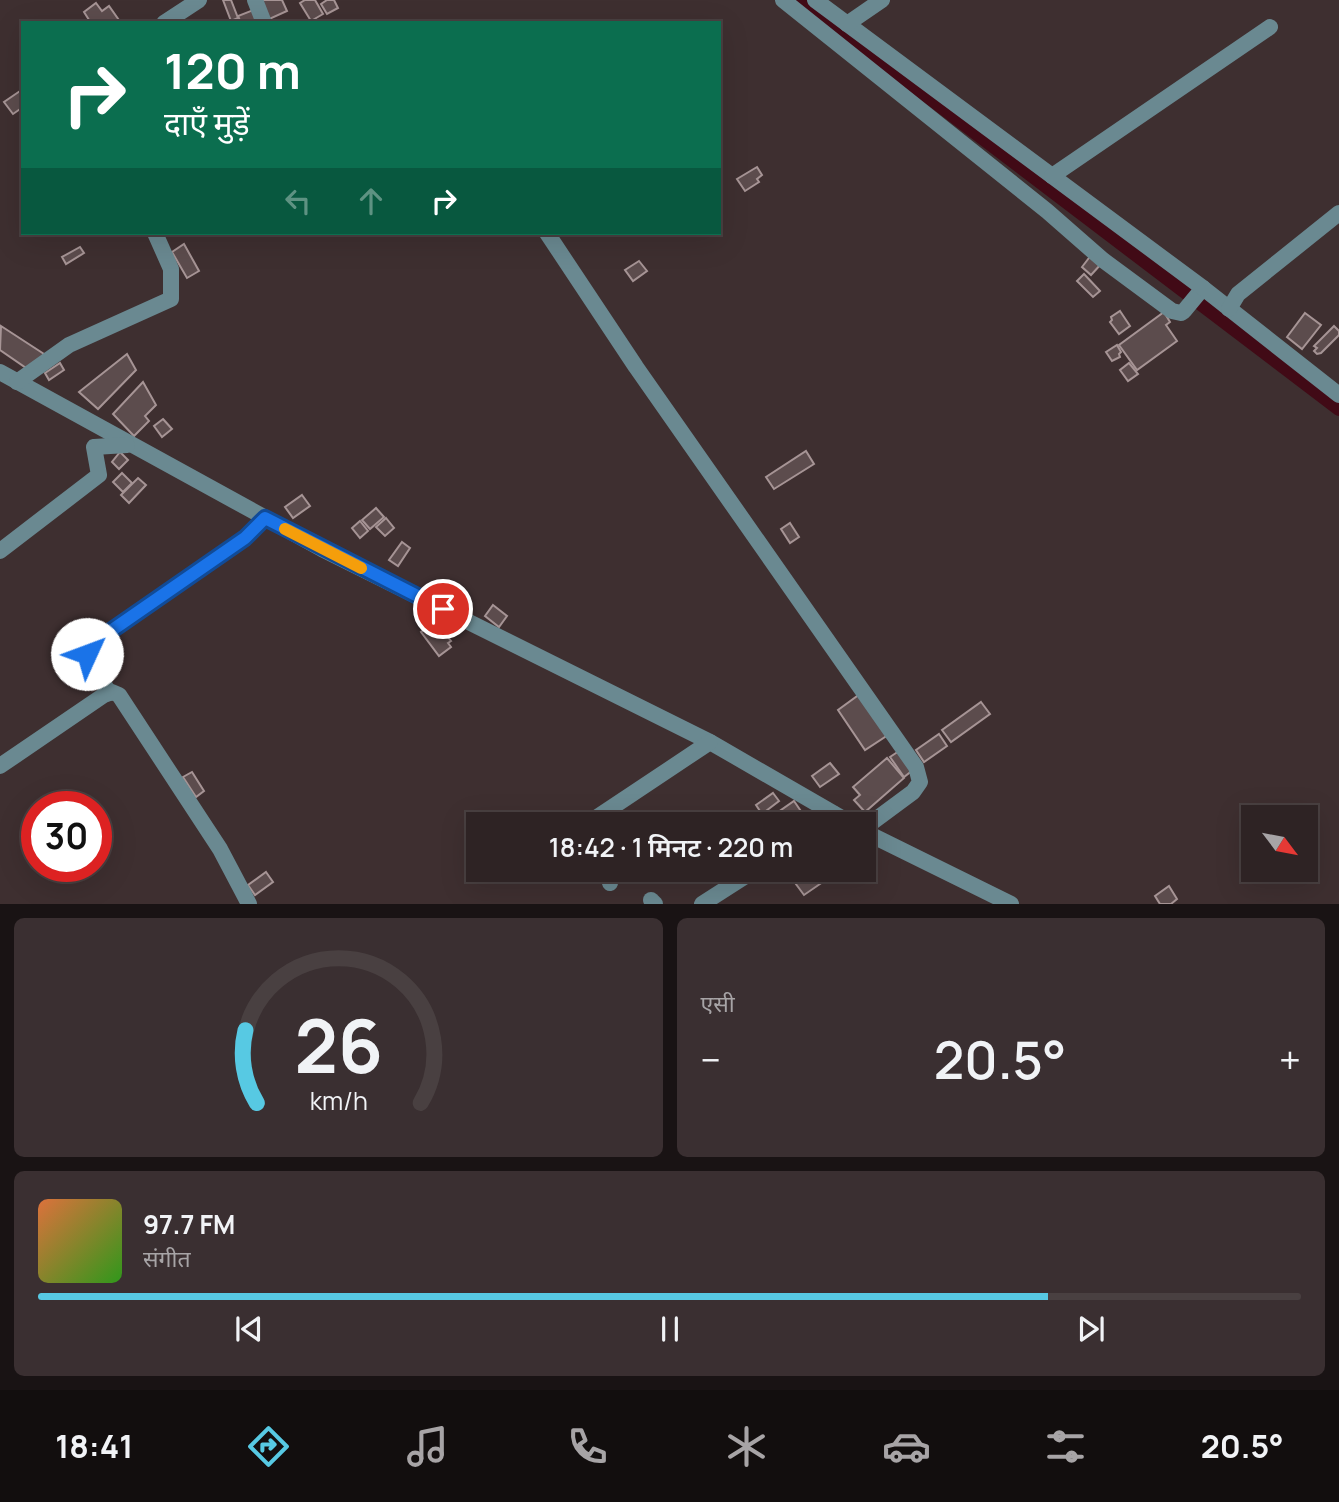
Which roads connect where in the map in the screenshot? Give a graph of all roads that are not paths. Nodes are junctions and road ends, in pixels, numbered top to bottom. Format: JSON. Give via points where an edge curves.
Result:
{"nodes":[{"id":1,"x":199,"y":0,"type":"edge"},
{"id":2,"x":255,"y":0,"type":"edge"},
{"id":3,"x":783,"y":0,"type":"edge"},
{"id":4,"x":816,"y":0,"type":"edge"},
{"id":5,"x":882,"y":0,"type":"edge"},
{"id":6,"x":167,"y":21,"type":"edge"},
{"id":7,"x":263,"y":21,"type":"edge"},
{"id":8,"x":847,"y":24,"type":"junction"},
{"id":9,"x":1270,"y":27,"type":"dead end"},
{"id":10,"x":1052,"y":176,"type":"junction"},
{"id":11,"x":1339,"y":214,"type":"edge"},
{"id":12,"x":156,"y":235,"type":"edge"},
{"id":13,"x":548,"y":235,"type":"edge"},
{"id":14,"x":1199,"y":293,"type":"junction"},
{"id":15,"x":1229,"y":309,"type":"junction"},
{"id":16,"x":0,"y":372,"type":"edge"},
{"id":17,"x":18,"y":382,"type":"junction"},
{"id":18,"x":1339,"y":395,"type":"edge"},
{"id":19,"x":130,"y":445,"type":"junction"},
{"id":20,"x":265,"y":518,"type":"junction"},
{"id":21,"x":0,"y":551,"type":"edge"},
{"id":22,"x":109,"y":693,"type":"junction"},
{"id":23,"x":710,"y":742,"type":"junction"},
{"id":24,"x":0,"y":766,"type":"edge"},
{"id":25,"x":605,"y":812,"type":"edge"},
{"id":26,"x":831,"y":812,"type":"edge"},
{"id":27,"x":876,"y":820,"type":"edge"},
{"id":28,"x":876,"y":836,"type":"edge"},
{"id":29,"x":736,"y":882,"type":"edge"},
{"id":30,"x":249,"y":904,"type":"edge"},
{"id":31,"x":702,"y":904,"type":"edge"},
{"id":32,"x":1012,"y":904,"type":"edge"}],
"edges":[{"from":1,"to":6,"type":"street"},
{"from":2,"to":7,"type":"street"},
{"from":3,"to":14,"type":"street","via":[[1172,312],[1184,312]]},
{"from":4,"to":8,"type":"street"},
{"from":5,"to":8,"type":"street"},
{"from":8,"to":10,"type":"street"},
{"from":9,"to":10,"type":"street"},
{"from":10,"to":14,"type":"street"},
{"from":11,"to":15,"type":"street","via":[[1238,294]]},
{"from":12,"to":17,"type":"street","via":[[171,269],[171,299],[69,345]]},
{"from":13,"to":27,"type":"street","via":[[916,767],[920,782],[913,792]]},
{"from":14,"to":15,"type":"street"},
{"from":15,"to":18,"type":"street"},
{"from":16,"to":17,"type":"street"},
{"from":17,"to":19,"type":"street"},
{"from":19,"to":20,"type":"street"},
{"from":19,"to":21,"type":"street","via":[[94,447],[99,475]]},
{"from":20,"to":22,"type":"street","via":[[245,538],[92,644],[87,654]]},
{"from":20,"to":23,"type":"street"},
{"from":22,"to":24,"type":"street"},
{"from":22,"to":30,"type":"street","via":[[122,698],[220,849]]},
{"from":23,"to":25,"type":"street"},
{"from":23,"to":26,"type":"street"},
{"from":28,"to":32,"type":"street"},
{"from":29,"to":31,"type":"street"}]}
